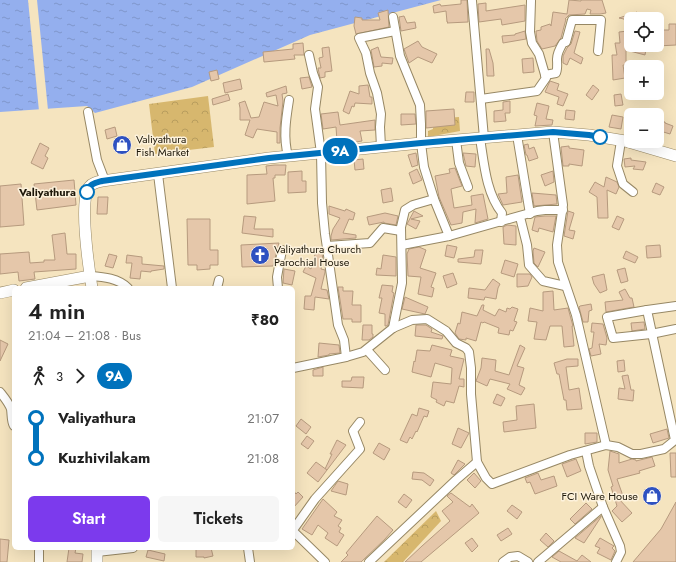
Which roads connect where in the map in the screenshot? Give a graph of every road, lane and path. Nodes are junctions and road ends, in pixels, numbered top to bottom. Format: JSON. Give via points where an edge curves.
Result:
{"nodes":[{"id":1,"x":472,"y":1,"type":"dead end"},
{"id":2,"x":531,"y":1,"type":"edge"},
{"id":3,"x":393,"y":17,"type":"dead end"},
{"id":4,"x":395,"y":31,"type":"junction"},
{"id":5,"x":598,"y":52,"type":"dead end"},
{"id":6,"x":309,"y":55,"type":"dead end"},
{"id":7,"x":545,"y":75,"type":"junction"},
{"id":8,"x":481,"y":99,"type":"junction"},
{"id":9,"x":289,"y":100,"type":"dead end"},
{"id":10,"x":88,"y":112,"type":"dead end"},
{"id":11,"x":553,"y":132,"type":"junction"},
{"id":12,"x":517,"y":135,"type":"junction"},
{"id":13,"x":482,"y":138,"type":"junction"},
{"id":14,"x":456,"y":140,"type":"junction"},
{"id":15,"x":621,"y":141,"type":"junction"},
{"id":16,"x":421,"y":143,"type":"junction"},
{"id":17,"x":381,"y":147,"type":"junction"},
{"id":18,"x":321,"y":153,"type":"junction"},
{"id":19,"x":288,"y":156,"type":"junction"},
{"id":20,"x":676,"y":156,"type":"edge"},
{"id":21,"x":158,"y":174,"type":"junction"},
{"id":22,"x":105,"y":181,"type":"junction"},
{"id":23,"x":468,"y":187,"type":"dead end"},
{"id":24,"x":633,"y":192,"type":"dead end"},
{"id":25,"x":434,"y":199,"type":"junction"},
{"id":26,"x":563,"y":210,"type":"junction"},
{"id":27,"x":530,"y":214,"type":"junction"},
{"id":28,"x":520,"y":217,"type":"junction"},
{"id":29,"x":501,"y":222,"type":"junction"},
{"id":30,"x":401,"y":231,"type":"junction"},
{"id":31,"x":449,"y":236,"type":"junction"},
{"id":32,"x":402,"y":245,"type":"junction"},
{"id":33,"x":327,"y":246,"type":"junction"},
{"id":34,"x":282,"y":250,"type":"dead end"},
{"id":35,"x":90,"y":276,"type":"junction"},
{"id":36,"x":37,"y":286,"type":"edge"},
{"id":37,"x":92,"y":286,"type":"edge"},
{"id":38,"x":126,"y":286,"type":"edge"},
{"id":39,"x":172,"y":286,"type":"edge"},
{"id":40,"x":278,"y":286,"type":"edge"},
{"id":41,"x":565,"y":286,"type":"junction"},
{"id":42,"x":12,"y":290,"type":"edge"},
{"id":43,"x":0,"y":293,"type":"edge"},
{"id":44,"x":676,"y":306,"type":"edge"},
{"id":45,"x":647,"y":310,"type":"junction"},
{"id":46,"x":393,"y":328,"type":"junction"},
{"id":47,"x":676,"y":329,"type":"edge"},
{"id":48,"x":651,"y":334,"type":"junction"},
{"id":49,"x":367,"y":350,"type":"junction"},
{"id":50,"x":346,"y":357,"type":"junction"},
{"id":51,"x":295,"y":368,"type":"edge"},
{"id":52,"x":385,"y":370,"type":"dead end"},
{"id":53,"x":0,"y":392,"type":"edge"},
{"id":54,"x":12,"y":422,"type":"edge"},
{"id":55,"x":360,"y":422,"type":"dead end"},
{"id":56,"x":606,"y":445,"type":"junction"},
{"id":57,"x":586,"y":451,"type":"junction"},
{"id":58,"x":477,"y":462,"type":"junction"},
{"id":59,"x":603,"y":507,"type":"junction"},
{"id":60,"x":295,"y":527,"type":"edge"},
{"id":61,"x":295,"y":532,"type":"edge"},
{"id":62,"x":121,"y":550,"type":"edge"},
{"id":63,"x":248,"y":550,"type":"edge"},
{"id":64,"x":39,"y":551,"type":"dead end"},
{"id":65,"x":97,"y":554,"type":"edge"},
{"id":66,"x":38,"y":562,"type":"edge"},
{"id":67,"x":250,"y":562,"type":"edge"},
{"id":68,"x":325,"y":562,"type":"edge"},
{"id":69,"x":369,"y":562,"type":"edge"},
{"id":70,"x":503,"y":562,"type":"edge"},
{"id":71,"x":528,"y":562,"type":"edge"},
{"id":72,"x":538,"y":562,"type":"edge"},
{"id":73,"x":616,"y":562,"type":"edge"}],
"edges":[{"from":1,"to":8,"type":"street"},
{"from":2,"to":7,"type":"street","via":[[532,43],[539,54]]},
{"from":3,"to":4,"type":"street"},
{"from":4,"to":16,"type":"street","via":[[400,56],[420,105]]},
{"from":4,"to":17,"type":"street","via":[[359,38],[377,93],[381,114]]},
{"from":5,"to":7,"type":"street","via":[[602,20],[572,20],[566,42],[559,50],[556,73]]},
{"from":6,"to":18,"type":"street","via":[[318,87],[315,109]]},
{"from":7,"to":8,"type":"street","via":[[546,78],[537,91]]},
{"from":8,"to":13,"type":"street"},
{"from":9,"to":19,"type":"street","via":[[285,144]]},
{"from":10,"to":22,"type":"street","via":[[97,160]]},
{"from":11,"to":12,"type":"main road"},
{"from":11,"to":15,"type":"main road"},
{"from":11,"to":26,"type":"street"},
{"from":12,"to":13,"type":"main road"},
{"from":12,"to":27,"type":"street"},
{"from":13,"to":14,"type":"main road"},
{"from":13,"to":29,"type":"street","via":[[489,185],[496,206],[502,214]]},
{"from":14,"to":16,"type":"main road"},
{"from":14,"to":23,"type":"street","via":[[459,163]]},
{"from":15,"to":20,"type":"main road"},
{"from":15,"to":24,"type":"street","via":[[617,166],[623,184]]},
{"from":16,"to":17,"type":"main road"},
{"from":16,"to":25,"type":"street","via":[[424,167]]},
{"from":17,"to":18,"type":"main road"},
{"from":18,"to":19,"type":"main road"},
{"from":18,"to":33,"type":"street","via":[[322,203]]},
{"from":19,"to":21,"type":"main road"},
{"from":21,"to":22,"type":"main road"},
{"from":21,"to":39,"type":"street"},
{"from":22,"to":35,"type":"main road","via":[[93,183],[88,188],[85,207]]},
{"from":25,"to":30,"type":"street","via":[[405,210]]},
{"from":25,"to":31,"type":"street"},
{"from":26,"to":27,"type":"street","via":[[545,210]]},
{"from":26,"to":41,"type":"street","via":[[557,246],[558,262]]},
{"from":27,"to":28,"type":"street"},
{"from":28,"to":29,"type":"street"},
{"from":28,"to":41,"type":"street","via":[[529,265],[542,281]]},
{"from":29,"to":31,"type":"street"},
{"from":30,"to":32,"type":"street"},
{"from":30,"to":33,"type":"street","via":[[383,228],[370,243]]},
{"from":31,"to":32,"type":"street"},
{"from":32,"to":46,"type":"street","via":[[402,283]]},
{"from":33,"to":50,"type":"street","via":[[338,325],[344,340]]},
{"from":34,"to":40,"type":"street"},
{"from":35,"to":36,"type":"main road"},
{"from":35,"to":37,"type":"main road"},
{"from":35,"to":38,"type":"street","via":[[104,276]]},
{"from":41,"to":56,"type":"street","via":[[573,302]]},
{"from":42,"to":43,"type":"main road"},
{"from":44,"to":45,"type":"street"},
{"from":45,"to":48,"type":"street"},
{"from":45,"to":48,"type":"street","via":[[607,316],[613,338]]},
{"from":46,"to":49,"type":"street"},
{"from":46,"to":58,"type":"street","via":[[412,320],[427,319],[446,331],[456,343],[469,352]]},
{"from":47,"to":48,"type":"street"},
{"from":48,"to":56,"type":"street","via":[[675,440],[664,450],[641,454],[632,454],[618,447]]},
{"from":49,"to":50,"type":"street"},
{"from":49,"to":52,"type":"street"},
{"from":50,"to":51,"type":"street"},
{"from":53,"to":54,"type":"street","via":[[9,404]]},
{"from":55,"to":60,"type":"street","via":[[353,431],[360,449],[315,499]]},
{"from":56,"to":57,"type":"street"},
{"from":57,"to":58,"type":"street","via":[[492,484]]},
{"from":57,"to":59,"type":"street"},
{"from":58,"to":69,"type":"street"},
{"from":59,"to":72,"type":"street"},
{"from":59,"to":73,"type":"street","via":[[620,546],[621,552]]},
{"from":61,"to":68,"type":"street"},
{"from":62,"to":65,"type":"street"},
{"from":63,"to":67,"type":"street"},
{"from":64,"to":66,"type":"street"},
{"from":70,"to":71,"type":"street","via":[[510,557],[518,556]]}]}
